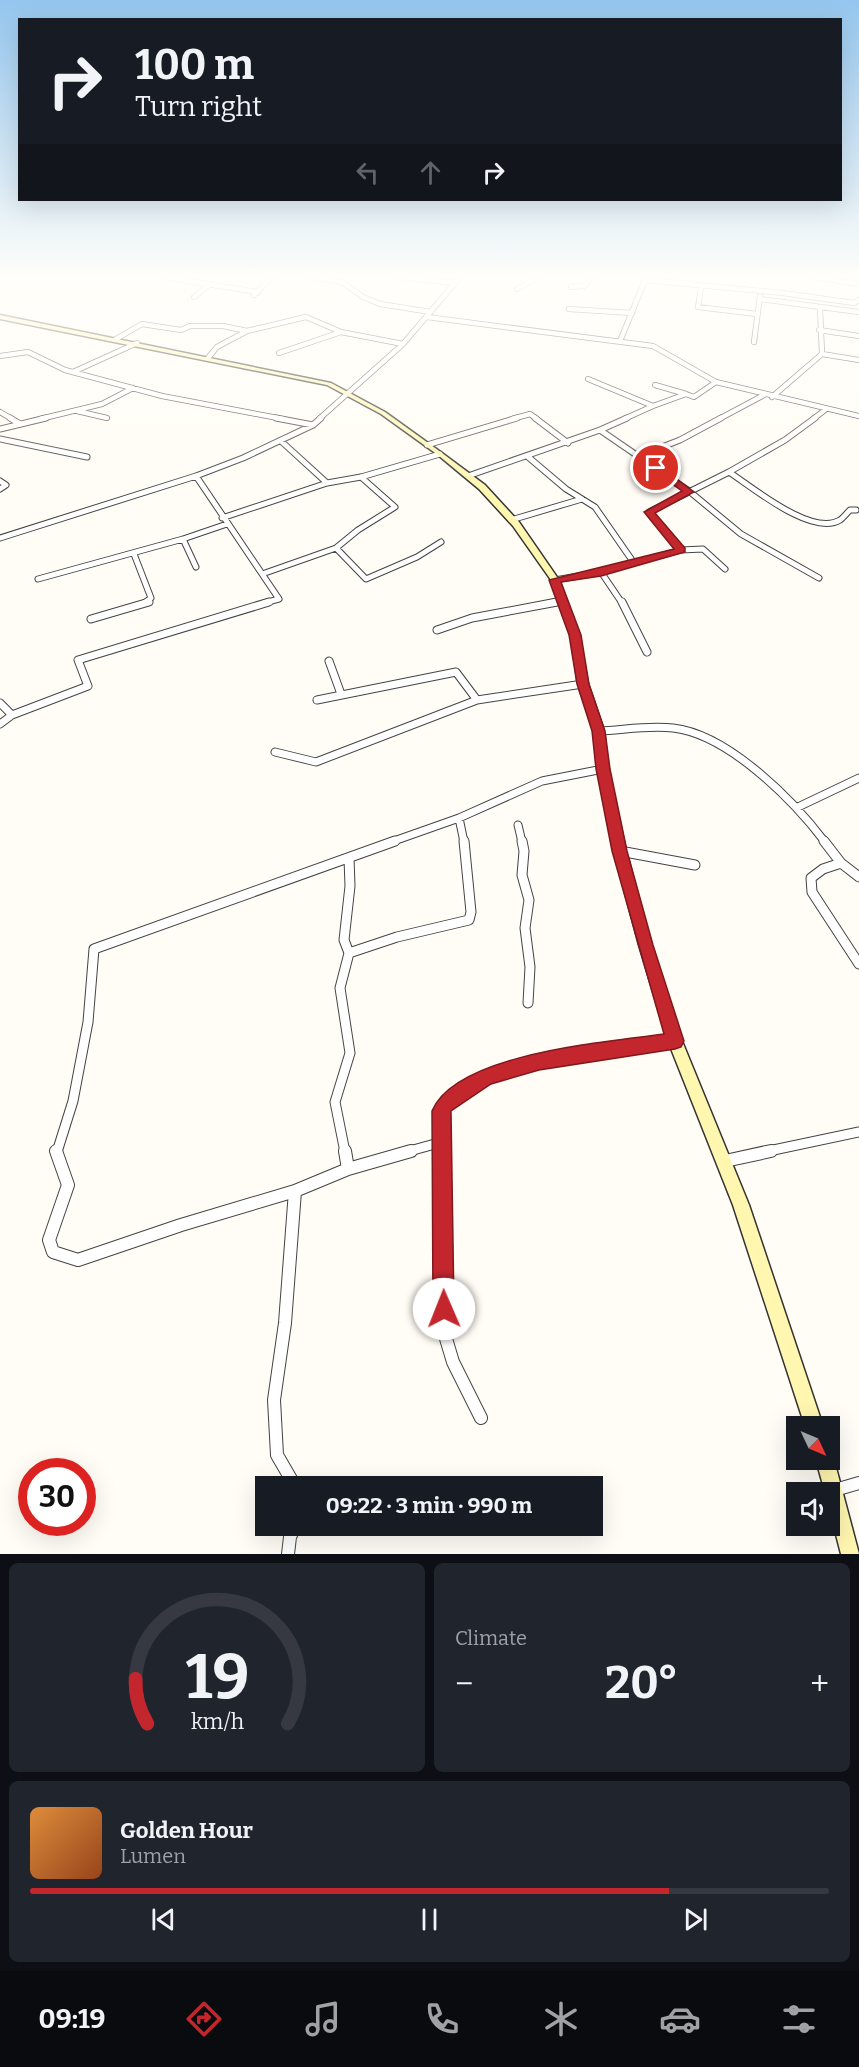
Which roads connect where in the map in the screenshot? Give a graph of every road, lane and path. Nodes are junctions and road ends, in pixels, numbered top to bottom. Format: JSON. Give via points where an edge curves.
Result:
{"nodes":[{"id":1,"x":122,"y":350,"type":"edge"},
{"id":2,"x":167,"y":350,"type":"edge"},
{"id":3,"x":215,"y":350,"type":"edge"},
{"id":4,"x":289,"y":350,"type":"edge"},
{"id":5,"x":397,"y":350,"type":"edge"},
{"id":6,"x":662,"y":350,"type":"edge"},
{"id":7,"x":821,"y":350,"type":"edge"},
{"id":8,"x":279,"y":353,"type":"dead end"},
{"id":9,"x":822,"y":354,"type":"junction"},
{"id":10,"x":0,"y":356,"type":"edge"},
{"id":11,"x":208,"y":358,"type":"junction"},
{"id":12,"x":859,"y":360,"type":"edge"},
{"id":13,"x":73,"y":372,"type":"junction"},
{"id":14,"x":588,"y":380,"type":"dead end"},
{"id":15,"x":716,"y":382,"type":"junction"},
{"id":16,"x":655,"y":385,"type":"dead end"},
{"id":17,"x":134,"y":388,"type":"junction"},
{"id":18,"x":350,"y":394,"type":"junction"},
{"id":19,"x":686,"y":394,"type":"junction"},
{"id":20,"x":764,"y":395,"type":"junction"},
{"id":21,"x":772,"y":397,"type":"junction"},
{"id":22,"x":653,"y":406,"type":"junction"},
{"id":23,"x":76,"y":410,"type":"junction"},
{"id":24,"x":825,"y":410,"type":"junction"},
{"id":25,"x":0,"y":412,"type":"edge"},
{"id":26,"x":859,"y":416,"type":"edge"},
{"id":27,"x":107,"y":418,"type":"dead end"},
{"id":28,"x":20,"y":424,"type":"junction"},
{"id":29,"x":313,"y":425,"type":"junction"},
{"id":30,"x":0,"y":429,"type":"edge"},
{"id":31,"x":600,"y":430,"type":"junction"},
{"id":32,"x":0,"y":439,"type":"edge"},
{"id":33,"x":280,"y":441,"type":"junction"},
{"id":34,"x":568,"y":443,"type":"junction"},
{"id":35,"x":427,"y":445,"type":"junction"},
{"id":36,"x":440,"y":454,"type":"junction"},
{"id":37,"x":527,"y":456,"type":"junction"},
{"id":38,"x":639,"y":456,"type":"junction"},
{"id":39,"x":87,"y":457,"type":"dead end"},
{"id":40,"x":729,"y":472,"type":"junction"},
{"id":41,"x":196,"y":476,"type":"junction"},
{"id":42,"x":468,"y":476,"type":"junction"},
{"id":43,"x":361,"y":477,"type":"junction"},
{"id":44,"x":0,"y":481,"type":"edge"},
{"id":45,"x":327,"y":483,"type":"junction"},
{"id":46,"x":0,"y":489,"type":"edge"},
{"id":47,"x":689,"y":492,"type":"junction"},
{"id":48,"x":582,"y":499,"type":"junction"},
{"id":49,"x":856,"y":510,"type":"dead end"},
{"id":50,"x":222,"y":518,"type":"junction"},
{"id":51,"x":511,"y":520,"type":"junction"},
{"id":52,"x":227,"y":524,"type":"junction"},
{"id":53,"x":0,"y":538,"type":"edge"},
{"id":54,"x":183,"y":539,"type":"junction"},
{"id":55,"x":441,"y":542,"type":"dead end"},
{"id":56,"x":336,"y":548,"type":"junction"},
{"id":57,"x":681,"y":550,"type":"junction"},
{"id":58,"x":134,"y":554,"type":"junction"},
{"id":59,"x":634,"y":563,"type":"junction"},
{"id":60,"x":196,"y":567,"type":"dead end"},
{"id":61,"x":725,"y":569,"type":"dead end"},
{"id":62,"x":601,"y":572,"type":"junction"},
{"id":63,"x":265,"y":573,"type":"junction"},
{"id":64,"x":819,"y":578,"type":"dead end"},
{"id":65,"x":38,"y":579,"type":"dead end"},
{"id":66,"x":555,"y":580,"type":"junction"},
{"id":67,"x":562,"y":601,"type":"junction"},
{"id":68,"x":91,"y":619,"type":"dead end"},
{"id":69,"x":437,"y":630,"type":"dead end"},
{"id":70,"x":647,"y":652,"type":"dead end"},
{"id":71,"x":329,"y":661,"type":"dead end"},
{"id":72,"x":583,"y":684,"type":"junction"},
{"id":73,"x":341,"y":694,"type":"junction"},
{"id":74,"x":317,"y":700,"type":"dead end"},
{"id":75,"x":477,"y":700,"type":"junction"},
{"id":76,"x":0,"y":703,"type":"edge"},
{"id":77,"x":12,"y":715,"type":"junction"},
{"id":78,"x":0,"y":724,"type":"edge"},
{"id":79,"x":599,"y":731,"type":"junction"},
{"id":80,"x":275,"y":752,"type":"dead end"},
{"id":81,"x":603,"y":769,"type":"junction"},
{"id":82,"x":859,"y":778,"type":"edge"},
{"id":83,"x":798,"y":807,"type":"junction"},
{"id":84,"x":459,"y":818,"type":"junction"},
{"id":85,"x":518,"y":825,"type":"dead end"},
{"id":86,"x":620,"y":851,"type":"junction"},
{"id":87,"x":349,"y":858,"type":"junction"},
{"id":88,"x":841,"y":863,"type":"junction"},
{"id":89,"x":695,"y":865,"type":"dead end"},
{"id":90,"x":859,"y":877,"type":"edge"},
{"id":91,"x":349,"y":953,"type":"junction"},
{"id":92,"x":859,"y":964,"type":"edge"},
{"id":93,"x":528,"y":1003,"type":"dead end"},
{"id":94,"x":675,"y":1041,"type":"junction"},
{"id":95,"x":859,"y":1132,"type":"edge"},
{"id":96,"x":442,"y":1142,"type":"junction"},
{"id":97,"x":725,"y":1161,"type":"junction"},
{"id":98,"x":348,"y":1169,"type":"junction"},
{"id":99,"x":295,"y":1191,"type":"junction"},
{"id":100,"x":811,"y":1416,"type":"edge"},
{"id":101,"x":481,"y":1418,"type":"dead end"},
{"id":102,"x":289,"y":1476,"type":"edge"},
{"id":103,"x":859,"y":1483,"type":"edge"},
{"id":104,"x":840,"y":1489,"type":"edge"},
{"id":105,"x":840,"y":1511,"type":"edge"},
{"id":106,"x":291,"y":1536,"type":"edge"},
{"id":107,"x":288,"y":1554,"type":"edge"},
{"id":108,"x":850,"y":1554,"type":"edge"}],
"edges":[{"from":1,"to":13,"type":"street"},
{"from":2,"to":11,"type":"street"},
{"from":3,"to":11,"type":"street"},
{"from":4,"to":8,"type":"street"},
{"from":5,"to":18,"type":"street"},
{"from":6,"to":15,"type":"street"},
{"from":7,"to":9,"type":"street"},
{"from":9,"to":12,"type":"street"},
{"from":9,"to":21,"type":"street"},
{"from":10,"to":13,"type":"street","via":[[28,352]]},
{"from":11,"to":18,"type":"street","via":[[329,384]]},
{"from":13,"to":17,"type":"street"},
{"from":14,"to":22,"type":"street"},
{"from":15,"to":19,"type":"street","via":[[694,397]]},
{"from":15,"to":20,"type":"street"},
{"from":16,"to":19,"type":"street"},
{"from":17,"to":23,"type":"street","via":[[102,404]]},
{"from":17,"to":29,"type":"street","via":[[185,402]]},
{"from":18,"to":29,"type":"street"},
{"from":18,"to":35,"type":"street"},
{"from":19,"to":22,"type":"street"},
{"from":20,"to":21,"type":"street"},
{"from":20,"to":38,"type":"street","via":[[680,440]]},
{"from":21,"to":24,"type":"street"},
{"from":22,"to":31,"type":"street"},
{"from":23,"to":27,"type":"street"},
{"from":23,"to":28,"type":"street"},
{"from":24,"to":26,"type":"street"},
{"from":24,"to":40,"type":"street","via":[[785,440]]},
{"from":25,"to":28,"type":"street"},
{"from":28,"to":30,"type":"street"},
{"from":29,"to":33,"type":"street"},
{"from":31,"to":34,"type":"street"},
{"from":31,"to":38,"type":"street"},
{"from":32,"to":39,"type":"street"},
{"from":33,"to":41,"type":"street"},
{"from":33,"to":45,"type":"street"},
{"from":34,"to":35,"type":"street","via":[[530,414]]},
{"from":34,"to":37,"type":"street"},
{"from":35,"to":36,"type":"street"},
{"from":36,"to":42,"type":"street"},
{"from":36,"to":43,"type":"street"},
{"from":37,"to":42,"type":"street"},
{"from":37,"to":48,"type":"street"},
{"from":38,"to":47,"type":"street"},
{"from":40,"to":47,"type":"street"},
{"from":40,"to":49,"type":"street","via":[[785,511],[820,524],[840,520],[850,510]]},
{"from":41,"to":50,"type":"street"},
{"from":41,"to":53,"type":"street"},
{"from":42,"to":51,"type":"street"},
{"from":43,"to":45,"type":"street"},
{"from":43,"to":56,"type":"street","via":[[395,507]]},
{"from":44,"to":46,"type":"street","via":[[6,485]]},
{"from":45,"to":50,"type":"street"},
{"from":47,"to":57,"type":"street","via":[[649,512]]},
{"from":47,"to":64,"type":"street","via":[[741,534]]},
{"from":48,"to":51,"type":"street"},
{"from":48,"to":59,"type":"street","via":[[596,507]]},
{"from":50,"to":52,"type":"street"},
{"from":51,"to":66,"type":"street"},
{"from":52,"to":54,"type":"street"},
{"from":52,"to":63,"type":"street"},
{"from":54,"to":58,"type":"street"},
{"from":54,"to":60,"type":"street"},
{"from":55,"to":56,"type":"street","via":[[366,579]]},
{"from":56,"to":63,"type":"street"},
{"from":57,"to":59,"type":"street"},
{"from":57,"to":61,"type":"street","via":[[703,549]]},
{"from":58,"to":65,"type":"street"},
{"from":58,"to":68,"type":"street","via":[[151,598],[149,602]]},
{"from":59,"to":62,"type":"street"},
{"from":62,"to":66,"type":"street"},
{"from":62,"to":70,"type":"street","via":[[620,599]]},
{"from":63,"to":77,"type":"street","via":[[279,599],[78,660],[88,686]]},
{"from":66,"to":67,"type":"street"},
{"from":67,"to":69,"type":"street","via":[[472,618]]},
{"from":67,"to":72,"type":"street","via":[[575,635]]},
{"from":71,"to":73,"type":"street"},
{"from":72,"to":75,"type":"street"},
{"from":72,"to":79,"type":"street"},
{"from":73,"to":74,"type":"street"},
{"from":73,"to":75,"type":"street","via":[[456,672]]},
{"from":75,"to":80,"type":"street","via":[[316,762]]},
{"from":76,"to":77,"type":"street"},
{"from":77,"to":78,"type":"street"},
{"from":79,"to":81,"type":"street"},
{"from":79,"to":83,"type":"street","via":[[673,728],[700,735],[725,747]]},
{"from":81,"to":84,"type":"street","via":[[542,781]]},
{"from":81,"to":86,"type":"street"},
{"from":82,"to":83,"type":"street"},
{"from":83,"to":88,"type":"street"},
{"from":84,"to":87,"type":"street"},
{"from":84,"to":91,"type":"street","via":[[469,920]]},
{"from":85,"to":93,"type":"street","via":[[524,851],[522,875],[529,900],[525,928],[530,967]]},
{"from":86,"to":89,"type":"street"},
{"from":86,"to":94,"type":"street"},
{"from":87,"to":91,"type":"street","via":[[344,940]]},
{"from":87,"to":99,"type":"street","via":[[94,949],[88,1022],[73,1101],[56,1151],[68,1185],[67,1196],[49,1240],[53,1252],[78,1260]]},
{"from":88,"to":90,"type":"street"},
{"from":88,"to":92,"type":"street","via":[[823,868],[811,878],[812,892]]},
{"from":91,"to":98,"type":"street","via":[[340,988],[350,1053],[335,1102]]},
{"from":94,"to":96,"type":"street","via":[[539,1062],[486,1076],[444,1105]]},
{"from":94,"to":97,"type":"street"},
{"from":95,"to":97,"type":"street"},
{"from":96,"to":98,"type":"street"},
{"from":96,"to":101,"type":"street","via":[[444,1332],[453,1362]]},
{"from":97,"to":100,"type":"street"},
{"from":98,"to":99,"type":"street"},
{"from":99,"to":102,"type":"street","via":[[285,1323],[274,1400],[277,1455]]},
{"from":103,"to":104,"type":"street"},
{"from":105,"to":108,"type":"street"},
{"from":106,"to":107,"type":"street"}]}
